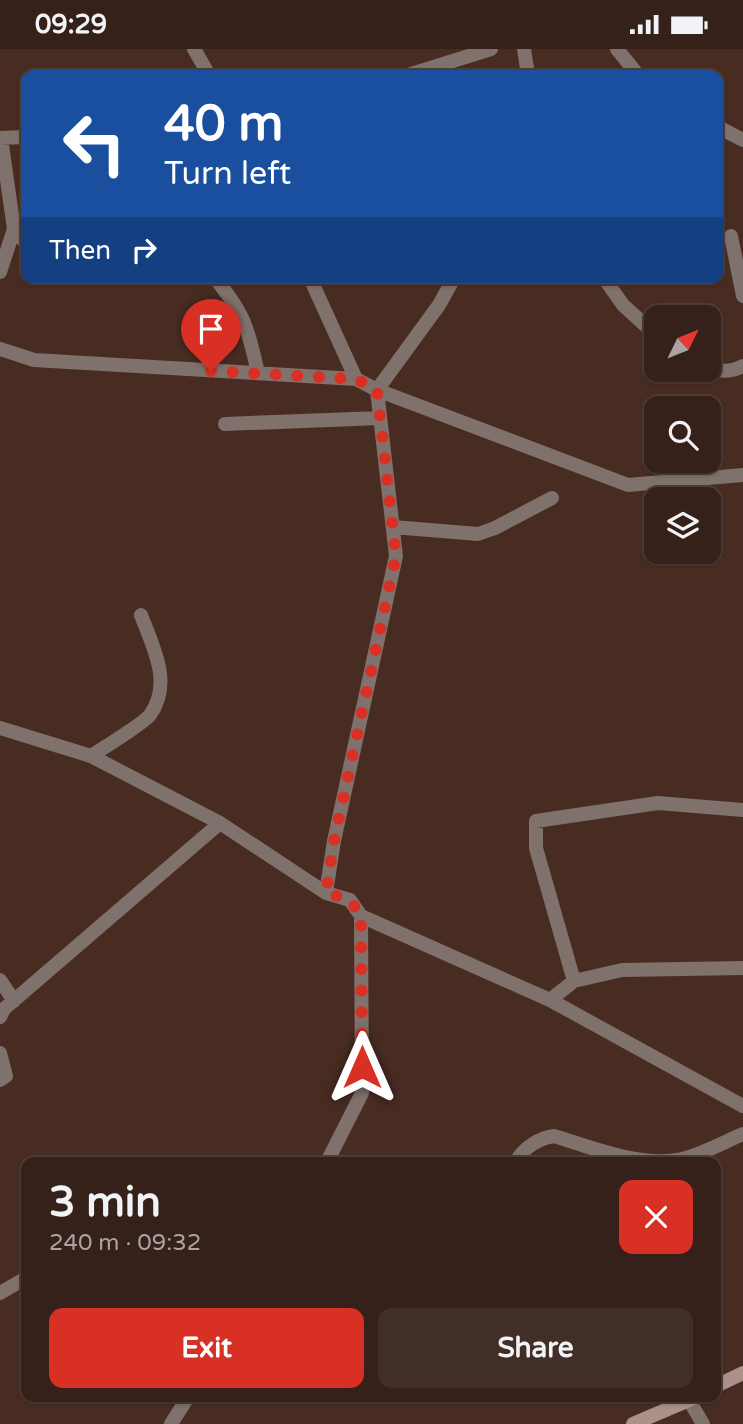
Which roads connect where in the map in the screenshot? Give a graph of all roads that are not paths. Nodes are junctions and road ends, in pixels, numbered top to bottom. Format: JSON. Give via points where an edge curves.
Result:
{"nodes":[{"id":1,"x":194,"y":49,"type":"edge"},
{"id":2,"x":491,"y":49,"type":"edge"},
{"id":3,"x":524,"y":49,"type":"edge"},
{"id":4,"x":617,"y":49,"type":"edge"},
{"id":5,"x":206,"y":70,"type":"edge"},
{"id":6,"x":424,"y":70,"type":"edge"},
{"id":7,"x":527,"y":70,"type":"edge"},
{"id":8,"x":634,"y":70,"type":"edge"},
{"id":9,"x":723,"y":130,"type":"edge"},
{"id":10,"x":21,"y":137,"type":"edge"},
{"id":11,"x":1,"y":138,"type":"edge"},
{"id":12,"x":743,"y":140,"type":"edge"},
{"id":13,"x":13,"y":229,"type":"junction"},
{"id":14,"x":731,"y":236,"type":"dead end"},
{"id":15,"x":21,"y":238,"type":"edge"},
{"id":16,"x":0,"y":272,"type":"edge"},
{"id":17,"x":220,"y":284,"type":"edge"},
{"id":18,"x":313,"y":284,"type":"edge"},
{"id":19,"x":451,"y":284,"type":"edge"},
{"id":20,"x":608,"y":284,"type":"edge"},
{"id":21,"x":743,"y":296,"type":"edge"},
{"id":22,"x":644,"y":324,"type":"edge"},
{"id":23,"x":0,"y":349,"type":"edge"},
{"id":24,"x":743,"y":366,"type":"edge"},
{"id":25,"x":721,"y":370,"type":"edge"},
{"id":26,"x":258,"y":373,"type":"junction"},
{"id":27,"x":356,"y":379,"type":"junction"},
{"id":28,"x":377,"y":390,"type":"junction"},
{"id":29,"x":380,"y":418,"type":"junction"},
{"id":30,"x":225,"y":425,"type":"dead end"},
{"id":31,"x":743,"y":475,"type":"edge"},
{"id":32,"x":552,"y":498,"type":"dead end"},
{"id":33,"x":393,"y":527,"type":"junction"},
{"id":34,"x":141,"y":615,"type":"dead end"},
{"id":35,"x":0,"y":728,"type":"edge"},
{"id":36,"x":91,"y":756,"type":"junction"},
{"id":37,"x":743,"y":810,"type":"edge"},
{"id":38,"x":220,"y":823,"type":"junction"},
{"id":39,"x":326,"y":893,"type":"junction"},
{"id":40,"x":361,"y":916,"type":"junction"},
{"id":41,"x":743,"y":968,"type":"edge"},
{"id":42,"x":0,"y":980,"type":"edge"},
{"id":43,"x":573,"y":981,"type":"junction"},
{"id":44,"x":550,"y":1000,"type":"junction"},
{"id":45,"x":14,"y":1001,"type":"junction"},
{"id":46,"x":0,"y":1017,"type":"edge"},
{"id":47,"x":0,"y":1053,"type":"edge"},
{"id":48,"x":0,"y":1080,"type":"edge"},
{"id":49,"x":743,"y":1107,"type":"edge"},
{"id":50,"x":743,"y":1134,"type":"edge"},
{"id":51,"x":330,"y":1157,"type":"edge"},
{"id":52,"x":518,"y":1157,"type":"edge"},
{"id":53,"x":629,"y":1157,"type":"edge"},
{"id":54,"x":687,"y":1157,"type":"edge"},
{"id":55,"x":21,"y":1280,"type":"edge"},
{"id":56,"x":0,"y":1293,"type":"edge"},
{"id":57,"x":743,"y":1373,"type":"edge"},
{"id":58,"x":721,"y":1384,"type":"edge"},
{"id":59,"x":185,"y":1402,"type":"edge"},
{"id":60,"x":684,"y":1402,"type":"edge"},
{"id":61,"x":695,"y":1402,"type":"edge"},
{"id":62,"x":171,"y":1424,"type":"edge"},
{"id":63,"x":633,"y":1424,"type":"edge"},
{"id":64,"x":703,"y":1424,"type":"edge"}],
"edges":[{"from":1,"to":5,"type":"street"},
{"from":2,"to":6,"type":"street"},
{"from":3,"to":7,"type":"street"},
{"from":4,"to":8,"type":"street"},
{"from":9,"to":12,"type":"street"},
{"from":10,"to":11,"type":"street"},
{"from":11,"to":13,"type":"street"},
{"from":13,"to":15,"type":"street"},
{"from":13,"to":16,"type":"street"},
{"from":14,"to":21,"type":"street"},
{"from":17,"to":26,"type":"street","via":[[249,330]]},
{"from":18,"to":27,"type":"street"},
{"from":19,"to":28,"type":"street"},
{"from":20,"to":22,"type":"street"},
{"from":23,"to":26,"type":"street","via":[[34,360]]},
{"from":24,"to":25,"type":"street","via":[[732,372]]},
{"from":26,"to":27,"type":"street"},
{"from":27,"to":28,"type":"street"},
{"from":28,"to":29,"type":"street"},
{"from":28,"to":31,"type":"street","via":[[628,485]]},
{"from":29,"to":30,"type":"street"},
{"from":29,"to":33,"type":"street"},
{"from":32,"to":33,"type":"street","via":[[478,534]]},
{"from":33,"to":39,"type":"street","via":[[396,556]]},
{"from":34,"to":36,"type":"street","via":[[161,670],[161,690],[150,716]]},
{"from":35,"to":36,"type":"street"},
{"from":36,"to":38,"type":"street"},
{"from":37,"to":43,"type":"street","via":[[658,803],[536,821],[536,848]]},
{"from":38,"to":39,"type":"street"},
{"from":38,"to":45,"type":"street"},
{"from":39,"to":40,"type":"street","via":[[350,900]]},
{"from":40,"to":44,"type":"street"},
{"from":40,"to":51,"type":"street","via":[[362,1093]]},
{"from":41,"to":43,"type":"street","via":[[622,970]]},
{"from":42,"to":45,"type":"street"},
{"from":43,"to":44,"type":"street"},
{"from":44,"to":49,"type":"street"},
{"from":45,"to":46,"type":"street"},
{"from":47,"to":48,"type":"street","via":[[6,1076]]},
{"from":50,"to":54,"type":"street"},
{"from":52,"to":53,"type":"street","via":[[541,1138],[554,1136]]},
{"from":55,"to":56,"type":"street"},
{"from":57,"to":58,"type":"street"},
{"from":59,"to":62,"type":"street"},
{"from":60,"to":63,"type":"street"},
{"from":61,"to":64,"type":"street"}]}
